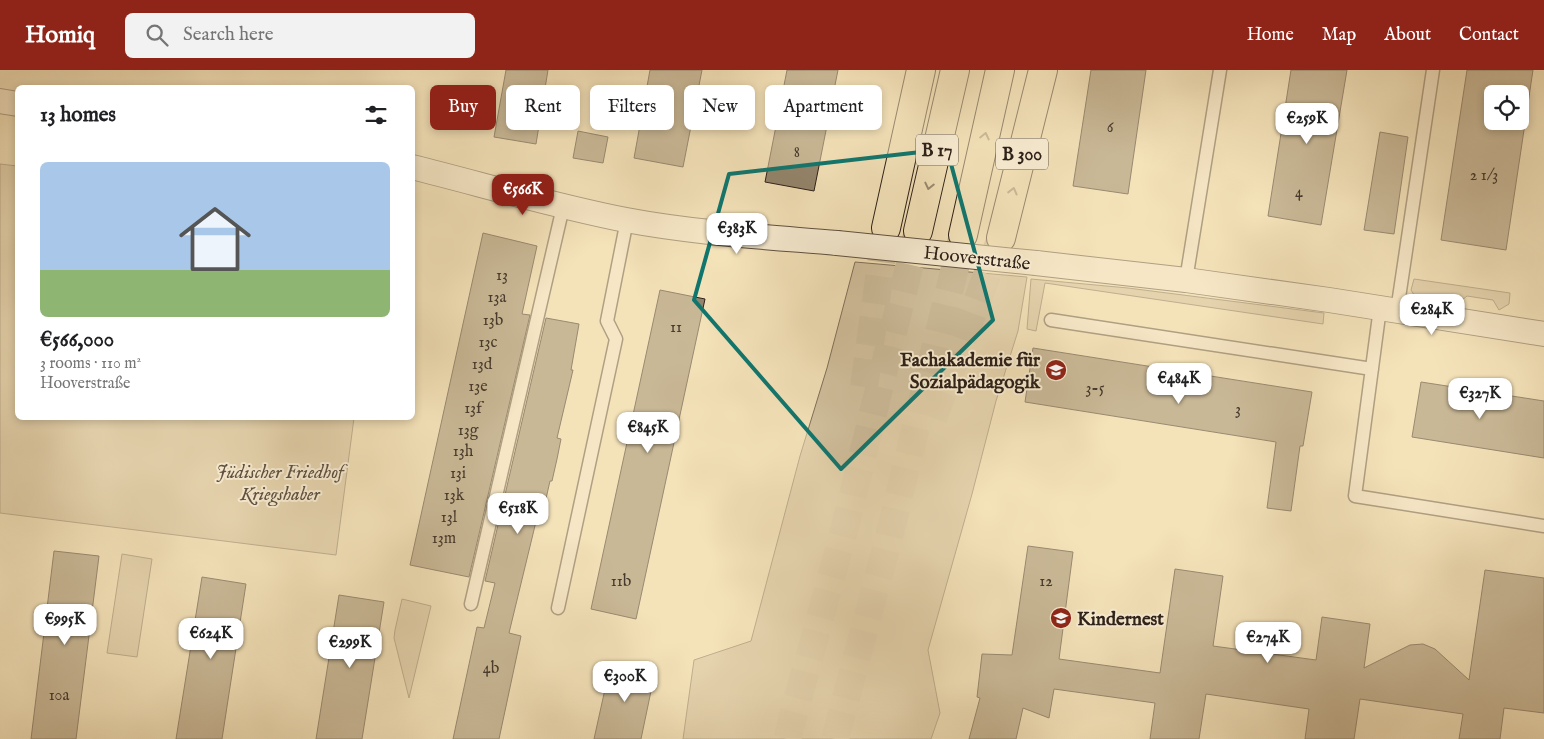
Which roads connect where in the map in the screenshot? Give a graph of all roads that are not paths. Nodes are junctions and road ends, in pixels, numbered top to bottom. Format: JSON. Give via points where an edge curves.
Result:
{"nodes":[{"id":1,"x":920,"y":70,"type":"edge"},
{"id":2,"x":955,"y":70,"type":"edge"},
{"id":3,"x":1000,"y":70,"type":"edge"},
{"id":4,"x":1043,"y":70,"type":"edge"},
{"id":5,"x":1220,"y":70,"type":"edge"},
{"id":6,"x":1433,"y":70,"type":"edge"},
{"id":7,"x":0,"y":101,"type":"edge"},
{"id":8,"x":15,"y":104,"type":"edge"},
{"id":9,"x":415,"y":168,"type":"edge"},
{"id":10,"x":563,"y":207,"type":"junction"},
{"id":11,"x":628,"y":220,"type":"junction"},
{"id":12,"x":886,"y":228,"type":"tunnel mouth"},
{"id":13,"x":918,"y":231,"type":"tunnel mouth"},
{"id":14,"x":963,"y":235,"type":"tunnel mouth"},
{"id":15,"x":1001,"y":238,"type":"tunnel mouth"},
{"id":16,"x":1186,"y":280,"type":"junction"},
{"id":17,"x":1389,"y":310,"type":"junction"},
{"id":18,"x":1051,"y":320,"type":"dead end"},
{"id":19,"x":1544,"y":334,"type":"edge"},
{"id":20,"x":1372,"y":369,"type":"junction"},
{"id":21,"x":1544,"y":526,"type":"edge"},
{"id":22,"x":471,"y":604,"type":"dead end"},
{"id":23,"x":558,"y":608,"type":"dead end"}],
"edges":[{"from":1,"to":12,"type":"highway"},
{"from":2,"to":13,"type":"highway","number":"B 17","one_way":true},
{"from":14,"to":3,"type":"highway","number":"B 17","one_way":true},
{"from":15,"to":4,"type":"highway","number":"B 300","one_way":true},
{"from":5,"to":16,"type":"lane"},
{"from":6,"to":17,"type":"lane"},
{"from":7,"to":8,"type":"street"},
{"from":9,"to":10,"type":"street","name":"Hooverstraße"},
{"from":10,"to":11,"type":"street","name":"Hooverstraße"},
{"from":10,"to":22,"type":"lane"},
{"from":11,"to":16,"type":"street","name":"Hooverstraße","bridge":true,"via":[[717,234],[837,243]]},
{"from":11,"to":23,"type":"lane","via":[[607,321],[616,339]]},
{"from":16,"to":17,"type":"street","name":"Hooverstraße"},
{"from":17,"to":19,"type":"street","name":"Hooverstraße"},
{"from":17,"to":20,"type":"lane"},
{"from":18,"to":20,"type":"lane"},
{"from":20,"to":21,"type":"lane","via":[[1355,496]]}]}
